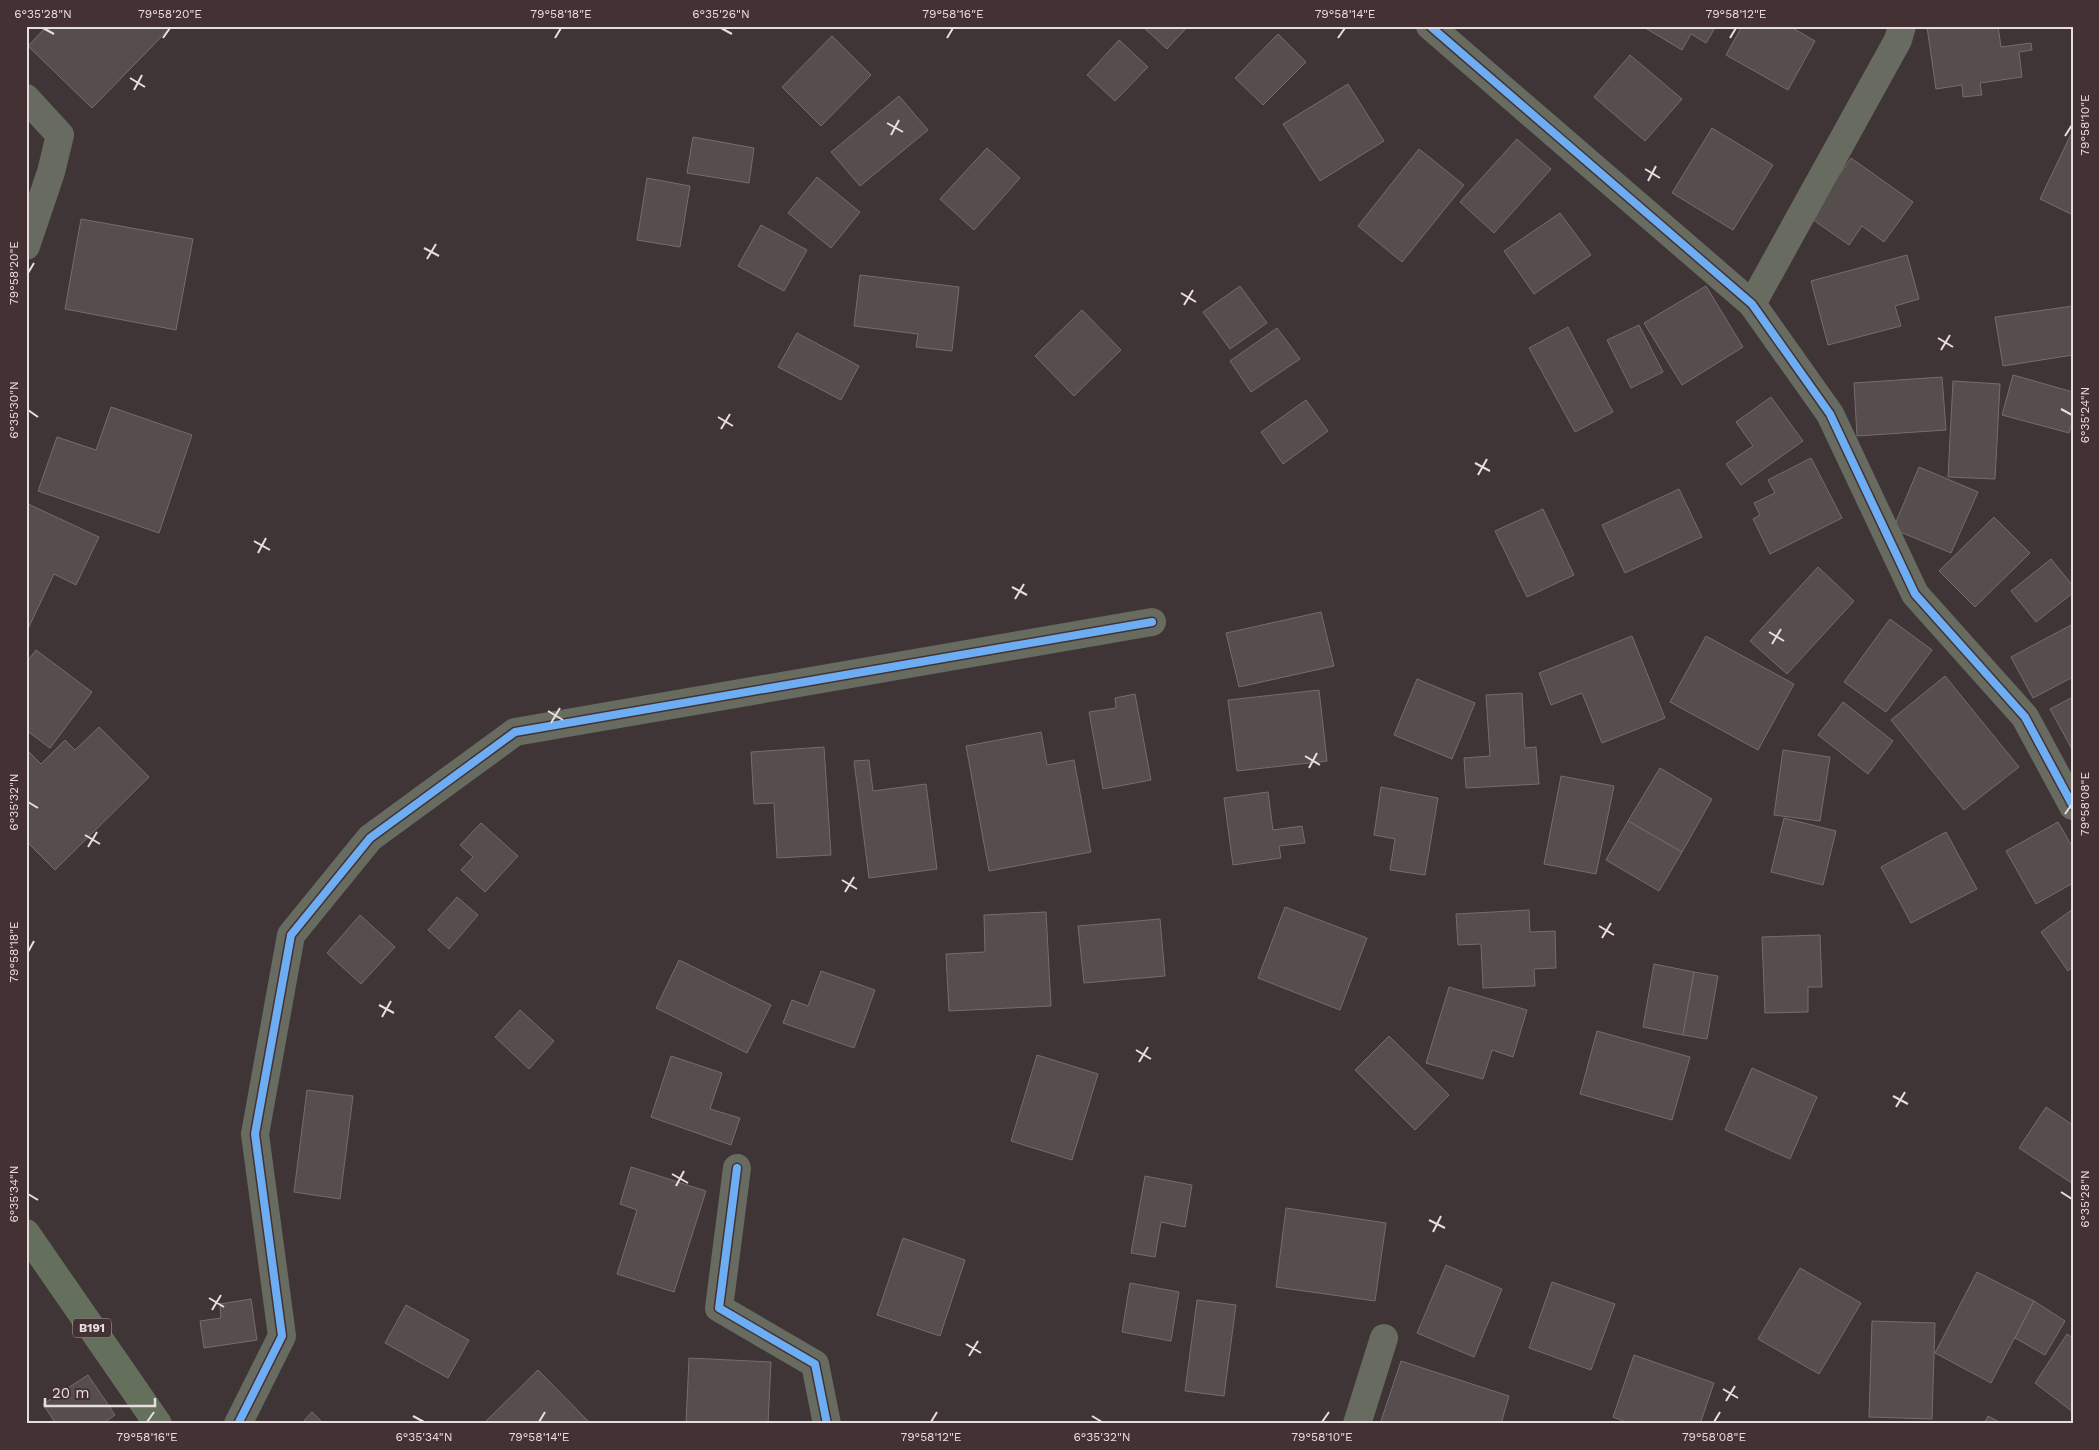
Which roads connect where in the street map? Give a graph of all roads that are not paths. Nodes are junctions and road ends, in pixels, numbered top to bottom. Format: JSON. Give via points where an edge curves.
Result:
{"nodes":[{"id":1,"x":1430,"y":26,"type":"edge"},
{"id":2,"x":1902,"y":26,"type":"edge"},
{"id":3,"x":26,"y":98,"type":"edge"},
{"id":4,"x":26,"y":246,"type":"edge"},
{"id":5,"x":1752,"y":304,"type":"junction"},
{"id":6,"x":1152,"y":622,"type":"dead end"},
{"id":7,"x":2073,"y":806,"type":"edge"},
{"id":8,"x":737,"y":1168,"type":"dead end"},
{"id":9,"x":26,"y":1233,"type":"edge"},
{"id":10,"x":1384,"y":1338,"type":"dead end"},
{"id":11,"x":158,"y":1424,"type":"edge"},
{"id":12,"x":238,"y":1424,"type":"edge"},
{"id":13,"x":827,"y":1424,"type":"edge"},
{"id":14,"x":1356,"y":1424,"type":"edge"}],
"edges":[{"from":1,"to":5,"type":"street"},
{"from":2,"to":5,"type":"street","via":[[1898,40]]},
{"from":3,"to":4,"type":"street","via":[[60,135]]},
{"from":5,"to":7,"type":"street","via":[[1830,414],[1915,594],[2025,717]]},
{"from":6,"to":12,"type":"street","via":[[514,732],[370,838],[292,935],[255,1134],[282,1336]]},
{"from":8,"to":13,"type":"street","via":[[719,1308],[815,1364]]},
{"from":9,"to":11,"type":"main road","number":"B191"},
{"from":10,"to":14,"type":"street"}]}
